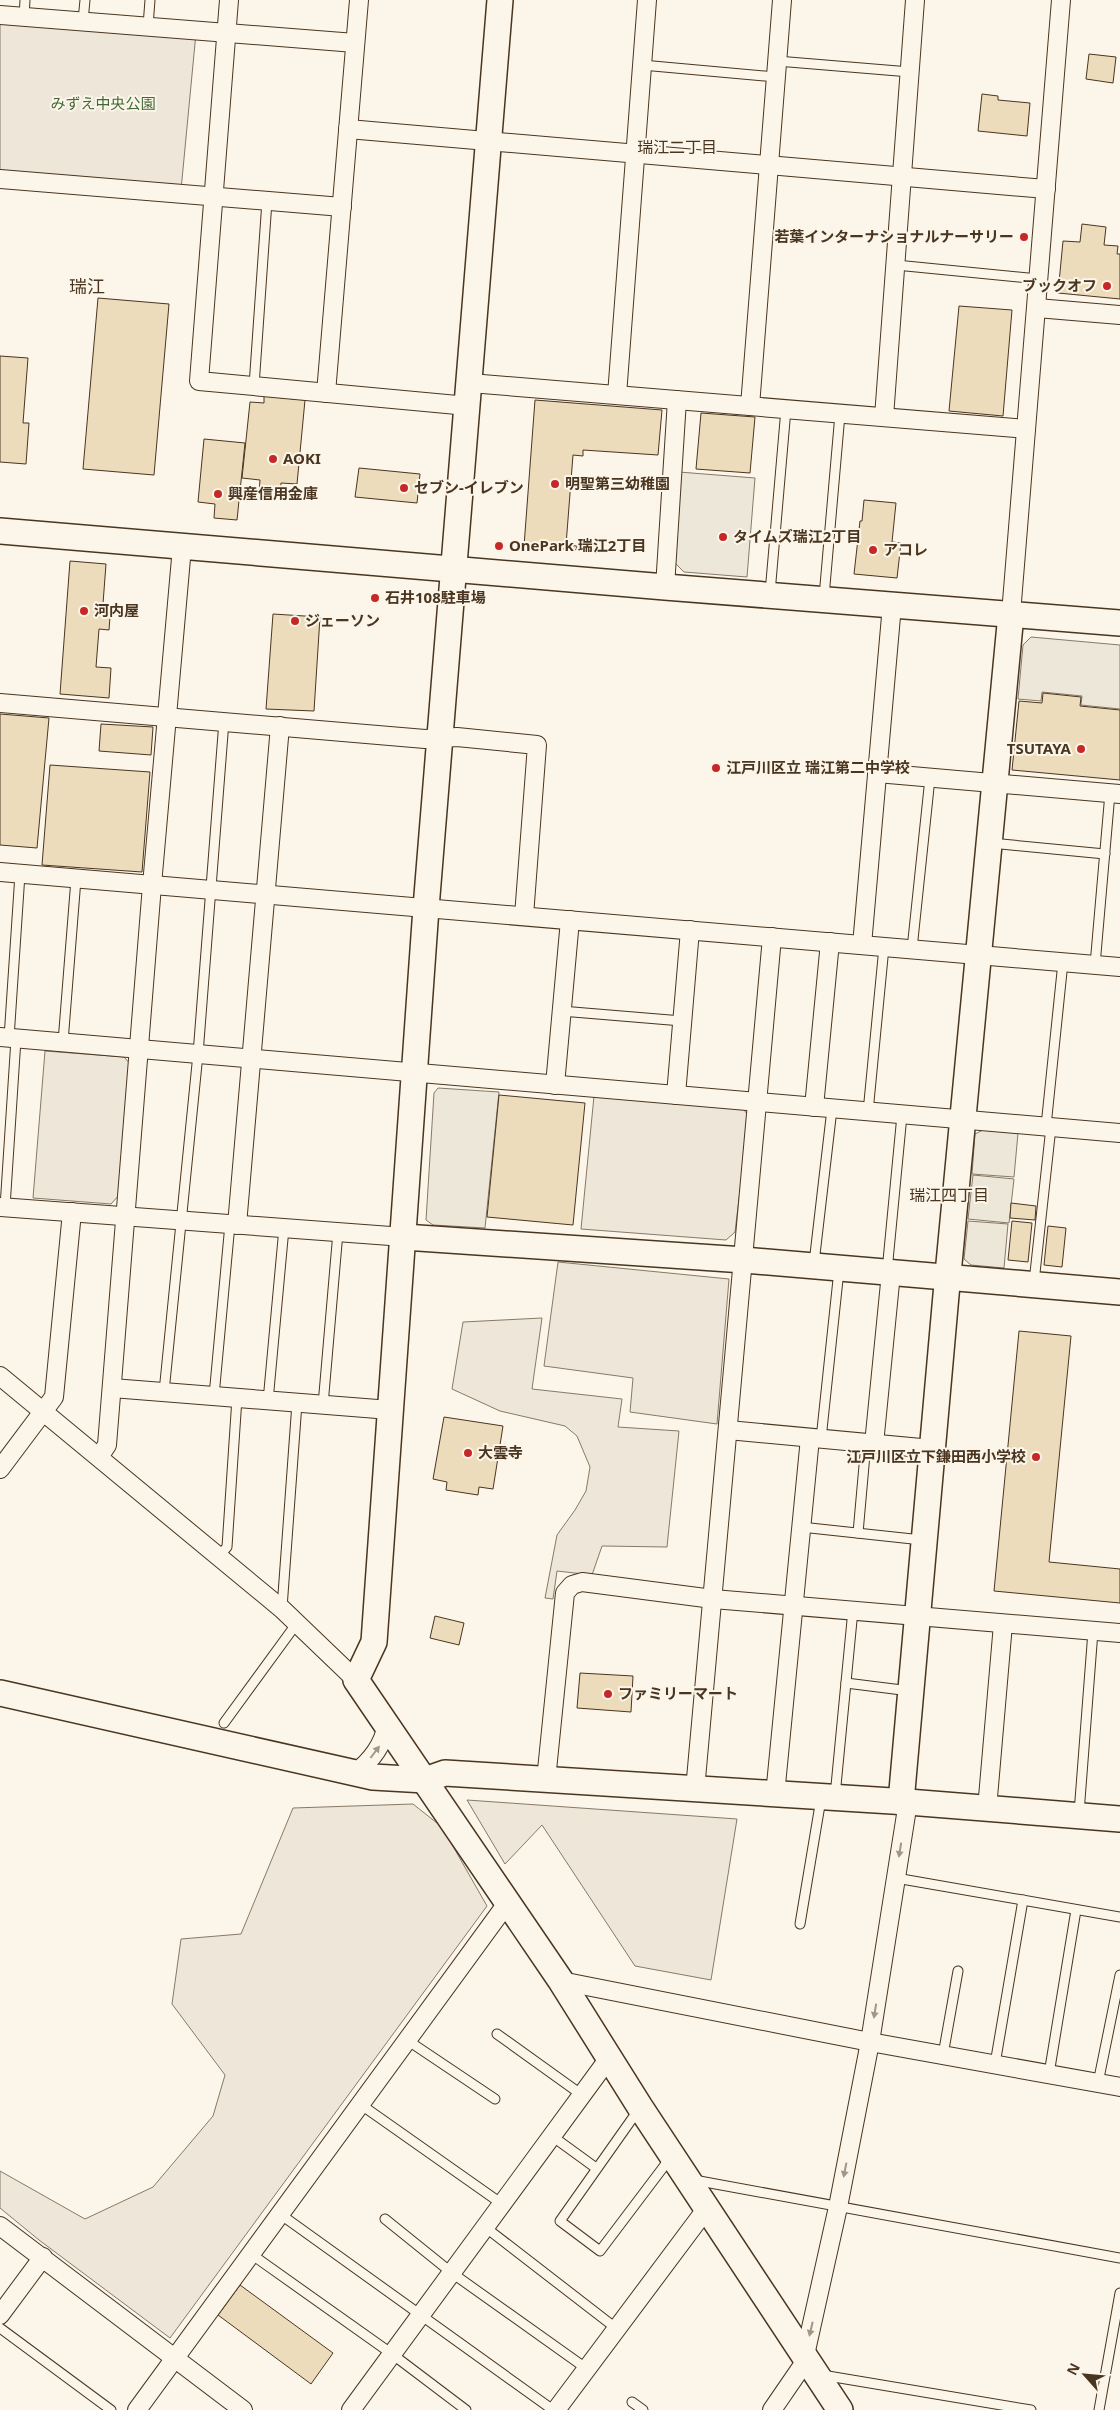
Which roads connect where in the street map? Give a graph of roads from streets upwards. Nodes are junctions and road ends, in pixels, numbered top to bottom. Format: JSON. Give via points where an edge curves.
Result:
{"nodes":[{"id":1,"x":229,"y":0,"type":"edge"},
{"id":2,"x":358,"y":0,"type":"edge"},
{"id":3,"x":500,"y":0,"type":"edge"},
{"id":4,"x":647,"y":0,"type":"edge"},
{"id":5,"x":782,"y":0,"type":"edge"},
{"id":6,"x":915,"y":0,"type":"edge"},
{"id":7,"x":1062,"y":0,"type":"edge"},
{"id":8,"x":25,"y":8,"type":"edge"},
{"id":9,"x":0,"y":15,"type":"edge"},
{"id":10,"x":226,"y":33,"type":"junction"},
{"id":11,"x":355,"y":43,"type":"junction"},
{"id":12,"x":348,"y":129,"type":"junction"},
{"id":13,"x":489,"y":141,"type":"junction"},
{"id":14,"x":635,"y":154,"type":"junction"},
{"id":15,"x":769,"y":165,"type":"junction"},
{"id":16,"x":902,"y":176,"type":"junction"},
{"id":17,"x":0,"y":179,"type":"edge"},
{"id":18,"x":1046,"y":189,"type":"junction"},
{"id":19,"x":213,"y":196,"type":"junction"},
{"id":20,"x":342,"y":207,"type":"junction"},
{"id":21,"x":1037,"y":308,"type":"junction"},
{"id":22,"x":1120,"y":315,"type":"edge"},
{"id":23,"x":326,"y":393,"type":"junction"},
{"id":24,"x":469,"y":394,"type":"junction"},
{"id":25,"x":617,"y":395,"type":"junction"},
{"id":26,"x":677,"y":400,"type":"junction"},
{"id":27,"x":750,"y":406,"type":"junction"},
{"id":28,"x":884,"y":418,"type":"junction"},
{"id":29,"x":1026,"y":429,"type":"junction"},
{"id":30,"x":0,"y":530,"type":"edge"},
{"id":31,"x":182,"y":547,"type":"junction"},
{"id":32,"x":455,"y":568,"type":"junction"},
{"id":33,"x":665,"y":588,"type":"junction"},
{"id":34,"x":892,"y":605,"type":"junction"},
{"id":35,"x":1011,"y":614,"type":"junction"},
{"id":36,"x":1120,"y":623,"type":"edge"},
{"id":37,"x":0,"y":703,"type":"edge"},
{"id":38,"x":168,"y":716,"type":"junction"},
{"id":39,"x":280,"y":726,"type":"junction"},
{"id":40,"x":440,"y":738,"type":"junction"},
{"id":41,"x":877,"y":773,"type":"junction"},
{"id":42,"x":993,"y":783,"type":"junction"},
{"id":43,"x":1115,"y":793,"type":"edge"},
{"id":44,"x":0,"y":872,"type":"edge"},
{"id":45,"x":152,"y":885,"type":"junction"},
{"id":46,"x":264,"y":895,"type":"junction"},
{"id":47,"x":426,"y":908,"type":"junction"},
{"id":48,"x":524,"y":916,"type":"junction"},
{"id":49,"x":570,"y":920,"type":"junction"},
{"id":50,"x":690,"y":930,"type":"junction"},
{"id":51,"x":772,"y":937,"type":"junction"},
{"id":52,"x":830,"y":942,"type":"junction"},
{"id":53,"x":862,"y":945,"type":"junction"},
{"id":54,"x":977,"y":955,"type":"junction"},
{"id":55,"x":1120,"y":967,"type":"edge"},
{"id":56,"x":8,"y":1038,"type":"edge"},
{"id":57,"x":139,"y":1048,"type":"junction"},
{"id":58,"x":251,"y":1058,"type":"junction"},
{"id":59,"x":415,"y":1073,"type":"junction"},
{"id":60,"x":554,"y":1085,"type":"junction"},
{"id":61,"x":676,"y":1095,"type":"junction"},
{"id":62,"x":757,"y":1102,"type":"junction"},
{"id":63,"x":814,"y":1107,"type":"junction"},
{"id":64,"x":963,"y":1120,"type":"junction"},
{"id":65,"x":1120,"y":1133,"type":"edge"},
{"id":66,"x":2,"y":1207,"type":"edge"},
{"id":67,"x":72,"y":1212,"type":"junction"},
{"id":68,"x":126,"y":1216,"type":"junction"},
{"id":69,"x":234,"y":1224,"type":"junction"},
{"id":70,"x":404,"y":1237,"type":"junction"},
{"id":71,"x":744,"y":1260,"type":"junction"},
{"id":72,"x":889,"y":1273,"type":"junction"},
{"id":73,"x":948,"y":1278,"type":"junction"},
{"id":74,"x":1120,"y":1292,"type":"edge"},
{"id":75,"x":0,"y":1376,"type":"edge"},
{"id":76,"x":112,"y":1388,"type":"junction"},
{"id":77,"x":390,"y":1410,"type":"junction"},
{"id":78,"x":42,"y":1412,"type":"junction"},
{"id":79,"x":728,"y":1430,"type":"junction"},
{"id":80,"x":815,"y":1438,"type":"junction"},
{"id":81,"x":870,"y":1443,"type":"junction"},
{"id":82,"x":932,"y":1449,"type":"junction"},
{"id":83,"x":99,"y":1457,"type":"junction"},
{"id":84,"x":0,"y":1469,"type":"edge"},
{"id":85,"x":713,"y":1598,"type":"junction"},
{"id":86,"x":793,"y":1605,"type":"junction"},
{"id":87,"x":918,"y":1615,"type":"junction"},
{"id":88,"x":1003,"y":1624,"type":"junction"},
{"id":89,"x":1120,"y":1633,"type":"edge"},
{"id":90,"x":356,"y":1680,"type":"junction"},
{"id":91,"x":0,"y":1693,"type":"edge"},
{"id":92,"x":387,"y":1724,"type":"junction"},
{"id":93,"x":354,"y":1774,"type":"junction"},
{"id":94,"x":425,"y":1780,"type":"junction"},
{"id":95,"x":546,"y":1780,"type":"junction"},
{"id":96,"x":695,"y":1790,"type":"junction"},
{"id":97,"x":775,"y":1795,"type":"junction"},
{"id":98,"x":905,"y":1802,"type":"junction"},
{"id":99,"x":987,"y":1809,"type":"junction"},
{"id":100,"x":1120,"y":1819,"type":"edge"},
{"id":101,"x":508,"y":1902,"type":"junction"},
{"id":102,"x":561,"y":1981,"type":"junction"},
{"id":103,"x":870,"y":2042,"type":"junction"},
{"id":104,"x":609,"y":2058,"type":"junction"},
{"id":105,"x":1120,"y":2087,"type":"edge"},
{"id":106,"x":707,"y":2208,"type":"junction"},
{"id":107,"x":0,"y":2226,"type":"edge"},
{"id":108,"x":43,"y":2258,"type":"junction"},
{"id":109,"x":0,"y":2315,"type":"edge"},
{"id":110,"x":175,"y":2358,"type":"junction"},
{"id":111,"x":810,"y":2363,"type":"junction"},
{"id":112,"x":137,"y":2410,"type":"edge"},
{"id":113,"x":243,"y":2410,"type":"edge"},
{"id":114,"x":351,"y":2410,"type":"edge"},
{"id":115,"x":554,"y":2410,"type":"edge"},
{"id":116,"x":772,"y":2410,"type":"edge"},
{"id":117,"x":840,"y":2410,"type":"edge"}],
"edges":[{"from":1,"to":10,"type":"street"},
{"from":2,"to":11,"type":"street"},
{"from":3,"to":13,"type":"street"},
{"from":4,"to":14,"type":"street"},
{"from":5,"to":15,"type":"street"},
{"from":6,"to":16,"type":"street"},
{"from":7,"to":18,"type":"street"},
{"from":8,"to":9,"type":"street"},
{"from":8,"to":10,"type":"street","via":[[83,21]]},
{"from":10,"to":11,"type":"street"},
{"from":10,"to":19,"type":"street"},
{"from":11,"to":12,"type":"street"},
{"from":12,"to":13,"type":"street"},
{"from":12,"to":20,"type":"street"},
{"from":13,"to":14,"type":"street"},
{"from":13,"to":24,"type":"street"},
{"from":14,"to":15,"type":"street"},
{"from":14,"to":25,"type":"street"},
{"from":15,"to":16,"type":"street"},
{"from":15,"to":27,"type":"street"},
{"from":16,"to":18,"type":"street"},
{"from":16,"to":28,"type":"street"},
{"from":17,"to":19,"type":"street"},
{"from":18,"to":21,"type":"street"},
{"from":19,"to":20,"type":"street"},
{"from":19,"to":23,"type":"street","via":[[199,381]]},
{"from":20,"to":23,"type":"street"},
{"from":21,"to":22,"type":"street"},
{"from":21,"to":29,"type":"street"},
{"from":23,"to":24,"type":"street"},
{"from":24,"to":25,"type":"street"},
{"from":24,"to":32,"type":"street"},
{"from":25,"to":26,"type":"street"},
{"from":26,"to":27,"type":"street"},
{"from":26,"to":33,"type":"street"},
{"from":27,"to":28,"type":"street"},
{"from":28,"to":29,"type":"street"},
{"from":29,"to":35,"type":"street"},
{"from":30,"to":31,"type":"street"},
{"from":31,"to":32,"type":"street"},
{"from":31,"to":38,"type":"street"},
{"from":32,"to":33,"type":"street"},
{"from":32,"to":40,"type":"street"},
{"from":33,"to":34,"type":"street"},
{"from":34,"to":35,"type":"street"},
{"from":34,"to":41,"type":"street"},
{"from":35,"to":36,"type":"street"},
{"from":35,"to":42,"type":"street"},
{"from":37,"to":38,"type":"street"},
{"from":38,"to":39,"type":"street"},
{"from":38,"to":45,"type":"street"},
{"from":39,"to":40,"type":"street"},
{"from":39,"to":46,"type":"street"},
{"from":40,"to":47,"type":"street"},
{"from":40,"to":48,"type":"street","via":[[537,745]]},
{"from":41,"to":42,"type":"street"},
{"from":41,"to":53,"type":"street"},
{"from":42,"to":43,"type":"street"},
{"from":42,"to":54,"type":"street"},
{"from":44,"to":45,"type":"street"},
{"from":45,"to":46,"type":"street"},
{"from":45,"to":57,"type":"street"},
{"from":46,"to":47,"type":"street"},
{"from":46,"to":58,"type":"street"},
{"from":47,"to":48,"type":"street"},
{"from":47,"to":59,"type":"street"},
{"from":48,"to":49,"type":"street"},
{"from":49,"to":50,"type":"street"},
{"from":49,"to":60,"type":"street"},
{"from":50,"to":51,"type":"street"},
{"from":50,"to":61,"type":"street"},
{"from":51,"to":52,"type":"street"},
{"from":51,"to":62,"type":"street"},
{"from":52,"to":53,"type":"street"},
{"from":52,"to":63,"type":"street"},
{"from":53,"to":54,"type":"street"},
{"from":54,"to":55,"type":"street"},
{"from":54,"to":64,"type":"street"},
{"from":56,"to":57,"type":"street"},
{"from":57,"to":58,"type":"street"},
{"from":57,"to":68,"type":"street"},
{"from":58,"to":59,"type":"street"},
{"from":58,"to":69,"type":"street"},
{"from":59,"to":60,"type":"street"},
{"from":59,"to":70,"type":"street"},
{"from":60,"to":61,"type":"street"},
{"from":61,"to":62,"type":"street"},
{"from":62,"to":63,"type":"street"},
{"from":62,"to":71,"type":"street"},
{"from":63,"to":64,"type":"street"},
{"from":64,"to":65,"type":"street"},
{"from":64,"to":73,"type":"street"},
{"from":66,"to":67,"type":"street"},
{"from":67,"to":68,"type":"street"},
{"from":67,"to":78,"type":"street","via":[[54,1397]]},
{"from":68,"to":69,"type":"street"},
{"from":68,"to":76,"type":"street"},
{"from":69,"to":70,"type":"street"},
{"from":70,"to":71,"type":"street"},
{"from":70,"to":77,"type":"street"},
{"from":71,"to":72,"type":"street"},
{"from":71,"to":79,"type":"street"},
{"from":72,"to":73,"type":"street"},
{"from":72,"to":81,"type":"street"},
{"from":73,"to":74,"type":"street"},
{"from":73,"to":82,"type":"street"},
{"from":75,"to":78,"type":"street"},
{"from":76,"to":77,"type":"street"},
{"from":76,"to":83,"type":"street","via":[[107,1445]]},
{"from":77,"to":90,"type":"street","via":[[374,1642]]},
{"from":78,"to":83,"type":"street"},
{"from":78,"to":84,"type":"street"},
{"from":79,"to":80,"type":"street"},
{"from":79,"to":85,"type":"street"},
{"from":80,"to":81,"type":"street"},
{"from":80,"to":86,"type":"street"},
{"from":81,"to":82,"type":"street"},
{"from":82,"to":87,"type":"street"},
{"from":83,"to":90,"type":"street","via":[[282,1609]]},
{"from":85,"to":86,"type":"street"},
{"from":85,"to":95,"type":"street","via":[[582,1582],[572,1585],[565,1593]]},
{"from":85,"to":96,"type":"street"},
{"from":86,"to":87,"type":"street"},
{"from":86,"to":97,"type":"street"},
{"from":87,"to":88,"type":"street"},
{"from":87,"to":98,"type":"street"},
{"from":88,"to":89,"type":"street"},
{"from":88,"to":99,"type":"street"},
{"from":90,"to":92,"type":"street"},
{"from":91,"to":93,"type":"street"},
{"from":93,"to":92,"type":"street","one_way":true,"via":[[380,1745]]},
{"from":92,"to":94,"type":"street"},
{"from":93,"to":94,"type":"street"},
{"from":94,"to":95,"type":"street","via":[[445,1773]]},
{"from":94,"to":101,"type":"street"},
{"from":95,"to":96,"type":"street"},
{"from":96,"to":97,"type":"street"},
{"from":97,"to":98,"type":"street"},
{"from":98,"to":99,"type":"street"},
{"from":98,"to":103,"type":"street","one_way":true},
{"from":99,"to":100,"type":"street"},
{"from":101,"to":102,"type":"street"},
{"from":101,"to":110,"type":"street"},
{"from":102,"to":103,"type":"street"},
{"from":102,"to":104,"type":"street"},
{"from":103,"to":105,"type":"street"},
{"from":103,"to":111,"type":"street","one_way":true},
{"from":104,"to":106,"type":"street"},
{"from":104,"to":114,"type":"street"},
{"from":106,"to":111,"type":"street"},
{"from":106,"to":115,"type":"street"},
{"from":107,"to":108,"type":"street"},
{"from":108,"to":109,"type":"street"},
{"from":108,"to":110,"type":"street"},
{"from":110,"to":112,"type":"street"},
{"from":110,"to":113,"type":"street"},
{"from":111,"to":116,"type":"street"},
{"from":111,"to":117,"type":"street"}]}
